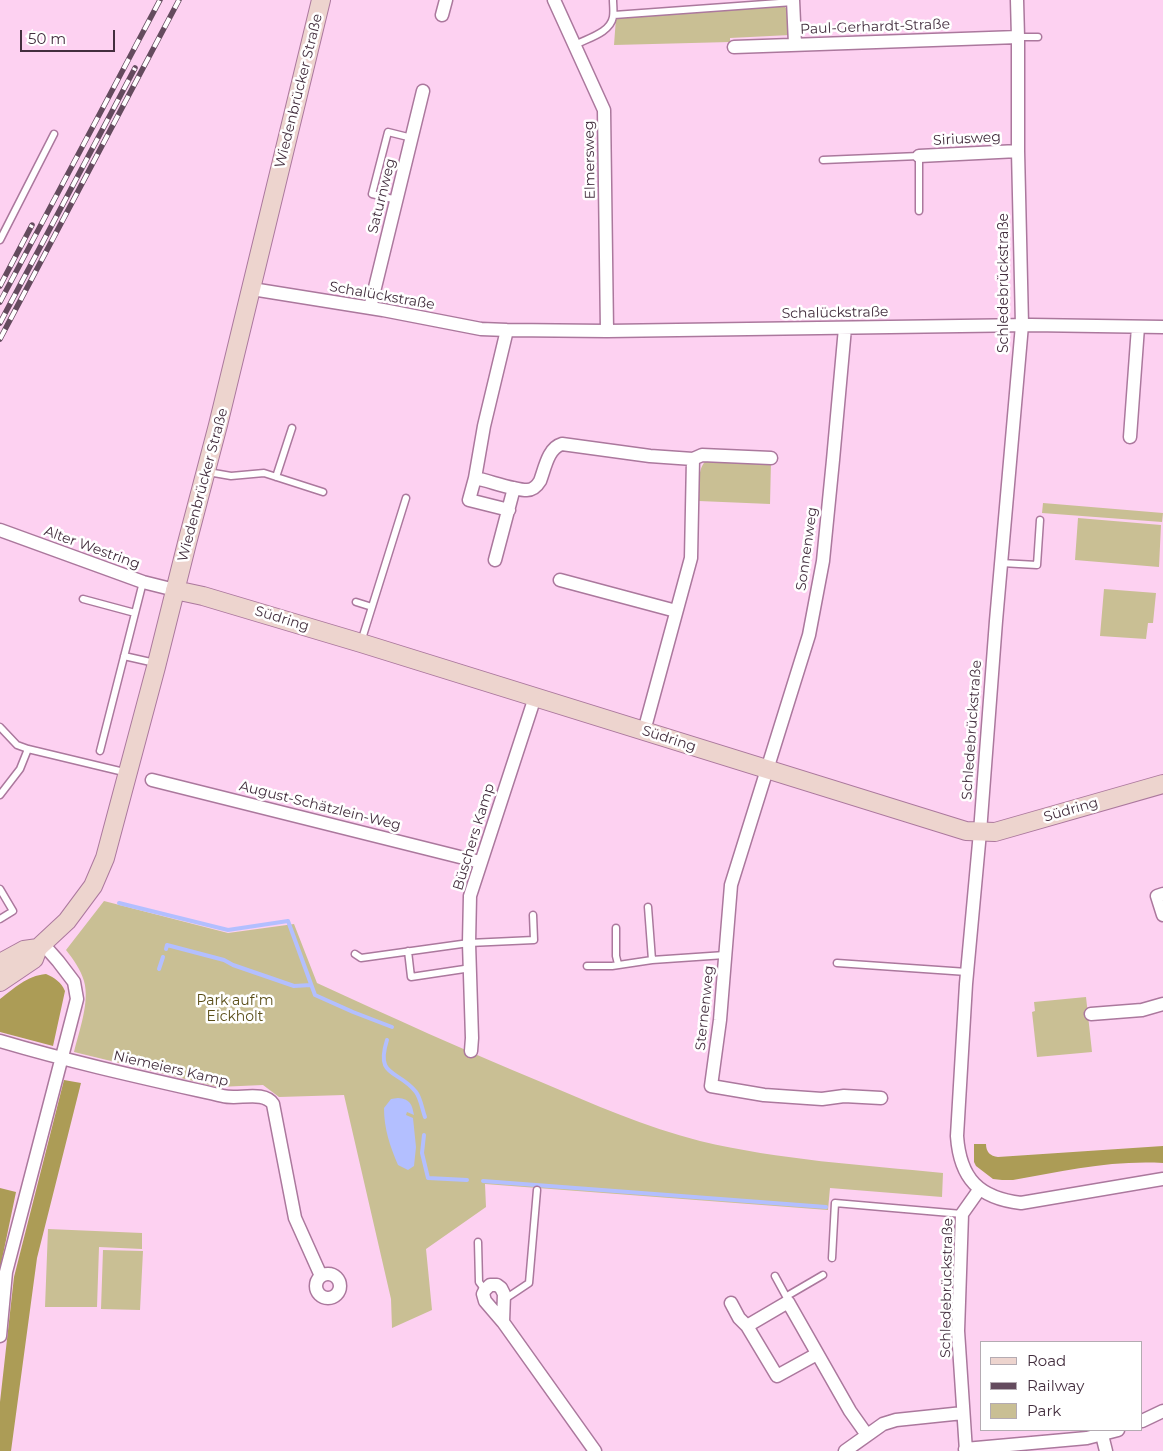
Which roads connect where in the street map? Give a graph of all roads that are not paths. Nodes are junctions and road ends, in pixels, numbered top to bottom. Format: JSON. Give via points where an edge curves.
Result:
{"nodes":[{"id":1,"x":321,"y":0,"type":"edge"},
{"id":2,"x":446,"y":0,"type":"edge"},
{"id":3,"x":554,"y":0,"type":"edge"},
{"id":4,"x":613,"y":0,"type":"edge"},
{"id":5,"x":1016,"y":0,"type":"edge"},
{"id":6,"x":793,"y":1,"type":"edge"},
{"id":7,"x":442,"y":15,"type":"dead end"},
{"id":8,"x":614,"y":15,"type":"junction"},
{"id":9,"x":1018,"y":37,"type":"junction"},
{"id":10,"x":1038,"y":37,"type":"dead end"},
{"id":11,"x":795,"y":44,"type":"junction"},
{"id":12,"x":575,"y":45,"type":"junction"},
{"id":13,"x":734,"y":47,"type":"dead end"},
{"id":14,"x":423,"y":91,"type":"dead end"},
{"id":15,"x":54,"y":134,"type":"dead end"},
{"id":16,"x":412,"y":138,"type":"junction"},
{"id":17,"x":1018,"y":151,"type":"junction"},
{"id":18,"x":919,"y":156,"type":"junction"},
{"id":19,"x":823,"y":160,"type":"dead end"},
{"id":20,"x":397,"y":200,"type":"junction"},
{"id":21,"x":920,"y":211,"type":"dead end"},
{"id":22,"x":0,"y":240,"type":"edge"},
{"id":23,"x":252,"y":289,"type":"junction"},
{"id":24,"x":370,"y":308,"type":"junction"},
{"id":25,"x":1022,"y":325,"type":"junction"},
{"id":26,"x":1138,"y":327,"type":"junction"},
{"id":27,"x":1163,"y":327,"type":"edge"},
{"id":28,"x":845,"y":328,"type":"junction"},
{"id":29,"x":507,"y":330,"type":"junction"},
{"id":30,"x":607,"y":331,"type":"junction"},
{"id":31,"x":292,"y":428,"type":"dead end"},
{"id":32,"x":1130,"y":438,"type":"dead end"},
{"id":33,"x":772,"y":458,"type":"dead end"},
{"id":34,"x":693,"y":459,"type":"junction"},
{"id":35,"x":206,"y":471,"type":"junction"},
{"id":36,"x":276,"y":477,"type":"junction"},
{"id":37,"x":475,"y":478,"type":"junction"},
{"id":38,"x":514,"y":488,"type":"junction"},
{"id":39,"x":323,"y":492,"type":"dead end"},
{"id":40,"x":406,"y":498,"type":"dead end"},
{"id":41,"x":508,"y":510,"type":"junction"},
{"id":42,"x":1040,"y":520,"type":"dead end"},
{"id":43,"x":0,"y":530,"type":"edge"},
{"id":44,"x":495,"y":560,"type":"dead end"},
{"id":45,"x":1001,"y":562,"type":"junction"},
{"id":46,"x":560,"y":580,"type":"dead end"},
{"id":47,"x":142,"y":582,"type":"junction"},
{"id":48,"x":176,"y":590,"type":"junction"},
{"id":49,"x":83,"y":599,"type":"dead end"},
{"id":50,"x":356,"y":602,"type":"dead end"},
{"id":51,"x":372,"y":607,"type":"junction"},
{"id":52,"x":676,"y":611,"type":"junction"},
{"id":53,"x":135,"y":613,"type":"junction"},
{"id":54,"x":361,"y":643,"type":"junction"},
{"id":55,"x":124,"y":656,"type":"junction"},
{"id":56,"x":157,"y":664,"type":"junction"},
{"id":57,"x":534,"y":697,"type":"junction"},
{"id":58,"x":0,"y":727,"type":"edge"},
{"id":59,"x":644,"y":731,"type":"junction"},
{"id":60,"x":28,"y":749,"type":"junction"},
{"id":61,"x":100,"y":751,"type":"dead end"},
{"id":62,"x":768,"y":769,"type":"junction"},
{"id":63,"x":128,"y":773,"type":"junction"},
{"id":64,"x":152,"y":780,"type":"dead end"},
{"id":65,"x":1163,"y":784,"type":"edge"},
{"id":66,"x":0,"y":795,"type":"edge"},
{"id":67,"x":980,"y":832,"type":"junction"},
{"id":68,"x":480,"y":862,"type":"junction"},
{"id":69,"x":0,"y":889,"type":"edge"},
{"id":70,"x":1163,"y":894,"type":"edge"},
{"id":71,"x":648,"y":907,"type":"dead end"},
{"id":72,"x":533,"y":915,"type":"dead end"},
{"id":73,"x":1163,"y":916,"type":"edge"},
{"id":74,"x":0,"y":919,"type":"edge"},
{"id":75,"x":616,"y":928,"type":"dead end"},
{"id":76,"x":470,"y":943,"type":"junction"},
{"id":77,"x":41,"y":946,"type":"junction"},
{"id":78,"x":408,"y":951,"type":"junction"},
{"id":79,"x":355,"y":954,"type":"dead end"},
{"id":80,"x":725,"y":955,"type":"junction"},
{"id":81,"x":652,"y":960,"type":"junction"},
{"id":82,"x":0,"y":963,"type":"edge"},
{"id":83,"x":838,"y":963,"type":"dead end"},
{"id":84,"x":618,"y":964,"type":"junction"},
{"id":85,"x":587,"y":966,"type":"dead end"},
{"id":86,"x":471,"y":968,"type":"junction"},
{"id":87,"x":967,"y":972,"type":"junction"},
{"id":88,"x":0,"y":982,"type":"edge"},
{"id":89,"x":1163,"y":1004,"type":"edge"},
{"id":90,"x":1091,"y":1014,"type":"dead end"},
{"id":91,"x":0,"y":1041,"type":"edge"},
{"id":92,"x":471,"y":1051,"type":"dead end"},
{"id":93,"x":61,"y":1059,"type":"junction"},
{"id":94,"x":881,"y":1098,"type":"dead end"},
{"id":95,"x":1163,"y":1179,"type":"edge"},
{"id":96,"x":537,"y":1190,"type":"dead end"},
{"id":97,"x":979,"y":1190,"type":"junction"},
{"id":98,"x":962,"y":1214,"type":"junction"},
{"id":99,"x":478,"y":1242,"type":"dead end"},
{"id":100,"x":832,"y":1258,"type":"dead end"},
{"id":101,"x":823,"y":1275,"type":"dead end"},
{"id":102,"x":321,"y":1276,"type":"dead end"},
{"id":103,"x":775,"y":1276,"type":"dead end"},
{"id":104,"x":485,"y":1290,"type":"junction"},
{"id":105,"x":504,"y":1299,"type":"junction"},
{"id":106,"x":787,"y":1299,"type":"junction"},
{"id":107,"x":731,"y":1304,"type":"dead end"},
{"id":108,"x":504,"y":1322,"type":"junction"},
{"id":109,"x":746,"y":1326,"type":"junction"},
{"id":110,"x":0,"y":1336,"type":"edge"},
{"id":111,"x":817,"y":1354,"type":"junction"},
{"id":112,"x":1163,"y":1411,"type":"edge"},
{"id":113,"x":963,"y":1413,"type":"junction"},
{"id":114,"x":1143,"y":1421,"type":"edge"},
{"id":115,"x":1115,"y":1431,"type":"edge"},
{"id":116,"x":867,"y":1435,"type":"junction"},
{"id":117,"x":1102,"y":1435,"type":"junction"},
{"id":118,"x":966,"y":1450,"type":"edge"},
{"id":119,"x":595,"y":1451,"type":"edge"},
{"id":120,"x":845,"y":1451,"type":"edge"},
{"id":121,"x":1106,"y":1451,"type":"edge"}],
"edges":[{"from":1,"to":23,"type":"street","name":"Wiedenbrücker Straße"},
{"from":2,"to":7,"type":"street"},
{"from":3,"to":12,"type":"street","name":"Elmersweg"},
{"from":4,"to":8,"type":"lane"},
{"from":5,"to":9,"type":"street","name":"Schledebrückstraße"},
{"from":6,"to":8,"type":"lane"},
{"from":6,"to":11,"type":"street"},
{"from":8,"to":12,"type":"lane","via":[[603,32]]},
{"from":9,"to":10,"type":"lane"},
{"from":9,"to":11,"type":"street","name":"Paul-Gerhardt-Straße"},
{"from":9,"to":17,"type":"street","name":"Schledebrückstraße"},
{"from":11,"to":13,"type":"street","name":"Paul-Gerhardt-Straße"},
{"from":12,"to":30,"type":"street","name":"Elmersweg","via":[[604,110]]},
{"from":14,"to":16,"type":"street","name":"Saturnweg"},
{"from":15,"to":22,"type":"lane"},
{"from":16,"to":20,"type":"street","name":"Saturnweg"},
{"from":16,"to":20,"type":"lane","via":[[388,132],[372,194]]},
{"from":17,"to":18,"type":"street","name":"Siriusweg"},
{"from":17,"to":25,"type":"street","name":"Schledebrückstraße"},
{"from":18,"to":19,"type":"lane"},
{"from":18,"to":21,"type":"lane"},
{"from":20,"to":24,"type":"street","name":"Saturnweg"},
{"from":23,"to":24,"type":"street","name":"Schalückstraße"},
{"from":23,"to":35,"type":"street","name":"Wiedenbrücker Straße"},
{"from":24,"to":29,"type":"street","name":"Schalückstraße","via":[[481,329]]},
{"from":25,"to":26,"type":"street","name":"Schalückstraße"},
{"from":25,"to":28,"type":"street","name":"Schalückstraße"},
{"from":25,"to":45,"type":"street","name":"Schledebrückstraße"},
{"from":26,"to":27,"type":"street","name":"Schalückstraße"},
{"from":26,"to":32,"type":"street"},
{"from":28,"to":30,"type":"street","name":"Schalückstraße"},
{"from":28,"to":62,"type":"street","name":"Sonnenweg","via":[[823,561],[809,635]]},
{"from":29,"to":30,"type":"street","name":"Schalückstraße"},
{"from":29,"to":37,"type":"street"},
{"from":31,"to":36,"type":"lane"},
{"from":33,"to":34,"type":"street","via":[[702,456]]},
{"from":34,"to":38,"type":"street","via":[[562,444],[551,451],[538,486],[527,490]]},
{"from":34,"to":52,"type":"street","via":[[691,558]]},
{"from":35,"to":36,"type":"lane","via":[[231,476],[264,473]]},
{"from":35,"to":48,"type":"street","name":"Wiedenbrücker Straße"},
{"from":36,"to":39,"type":"lane"},
{"from":37,"to":38,"type":"street"},
{"from":37,"to":41,"type":"street","via":[[469,500]]},
{"from":38,"to":41,"type":"street"},
{"from":40,"to":51,"type":"lane"},
{"from":41,"to":44,"type":"street"},
{"from":42,"to":45,"type":"lane","via":[[1037,565]]},
{"from":43,"to":47,"type":"street","name":"Alter Westring"},
{"from":45,"to":67,"type":"street","name":"Schledebrückstraße"},
{"from":46,"to":52,"type":"street"},
{"from":47,"to":48,"type":"street","name":"Alter Westring"},
{"from":47,"to":53,"type":"lane"},
{"from":48,"to":54,"type":"street","name":"Südring"},
{"from":48,"to":56,"type":"street","name":"Wiedenbrücker Straße"},
{"from":49,"to":53,"type":"lane"},
{"from":50,"to":51,"type":"lane"},
{"from":51,"to":54,"type":"lane"},
{"from":52,"to":59,"type":"street"},
{"from":53,"to":55,"type":"lane"},
{"from":54,"to":57,"type":"street","name":"Südring"},
{"from":55,"to":56,"type":"lane"},
{"from":55,"to":61,"type":"lane"},
{"from":56,"to":63,"type":"street","name":"Wiedenbrücker Straße"},
{"from":57,"to":59,"type":"street","name":"Südring"},
{"from":57,"to":68,"type":"street","name":"Büschers Kamp"},
{"from":58,"to":60,"type":"lane","via":[[17,745]]},
{"from":59,"to":62,"type":"street","name":"Südring"},
{"from":60,"to":63,"type":"lane"},
{"from":60,"to":66,"type":"lane","via":[[20,769]]},
{"from":62,"to":67,"type":"street","name":"Südring","via":[[966,831]]},
{"from":62,"to":80,"type":"street","name":"Sternenweg","via":[[731,885]]},
{"from":63,"to":77,"type":"street","name":"Wiedenbrücker Straße","via":[[105,858],[93,886],[71,916]]},
{"from":64,"to":68,"type":"street","name":"August-Schätzlein-Weg"},
{"from":65,"to":67,"type":"street","name":"Südring","via":[[995,832]]},
{"from":67,"to":87,"type":"street","name":"Schledebrückstraße"},
{"from":68,"to":76,"type":"street","name":"Büschers Kamp","via":[[470,896]]},
{"from":69,"to":74,"type":"lane","via":[[14,911]]},
{"from":70,"to":73,"type":"street","via":[[1157,896]]},
{"from":71,"to":81,"type":"lane"},
{"from":72,"to":76,"type":"lane","via":[[534,940]]},
{"from":75,"to":84,"type":"lane"},
{"from":76,"to":78,"type":"lane"},
{"from":76,"to":86,"type":"street","name":"Büschers Kamp"},
{"from":77,"to":82,"type":"street","name":"Wiedenbrücker Straße","via":[[24,950]]},
{"from":77,"to":88,"type":"street","name":"Wiedenbrücker Straße","via":[[34,959]]},
{"from":77,"to":93,"type":"street","via":[[58,961],[74,982],[76,991],[77,1000]]},
{"from":78,"to":79,"type":"lane","via":[[361,958]]},
{"from":78,"to":86,"type":"lane","via":[[412,976]]},
{"from":80,"to":81,"type":"lane"},
{"from":80,"to":94,"type":"street","name":"Sternenweg","via":[[711,1086],[764,1095],[822,1099],[844,1096]]},
{"from":81,"to":84,"type":"lane"},
{"from":83,"to":87,"type":"lane"},
{"from":84,"to":85,"type":"lane"},
{"from":86,"to":92,"type":"street","name":"Büschers Kamp"},
{"from":87,"to":97,"type":"street","name":"Schledebrückstraße","via":[[957,1136],[958,1151],[967,1175]]},
{"from":89,"to":90,"type":"street","via":[[1142,1010]]},
{"from":91,"to":93,"type":"street"},
{"from":93,"to":102,"type":"street","name":"Niemeiers Kamp","via":[[231,1098],[263,1096],[270,1100],[295,1218]]},
{"from":93,"to":110,"type":"street","via":[[6,1272]]},
{"from":95,"to":97,"type":"street","via":[[1021,1203],[995,1198]]},
{"from":96,"to":105,"type":"lane","via":[[529,1283]]},
{"from":97,"to":98,"type":"street","name":"Schledebrückstraße"},
{"from":98,"to":100,"type":"lane","via":[[835,1203]]},
{"from":98,"to":113,"type":"street","name":"Schledebrückstraße","via":[[958,1331]]},
{"from":99,"to":104,"type":"lane","via":[[479,1282]]},
{"from":101,"to":106,"type":"lane"},
{"from":103,"to":106,"type":"lane"},
{"from":104,"to":105,"type":"street","via":[[497,1285],[502,1288]]},
{"from":104,"to":108,"type":"street","via":[[485,1301]]},
{"from":105,"to":108,"type":"street"},
{"from":106,"to":109,"type":"street"},
{"from":106,"to":111,"type":"street"},
{"from":107,"to":109,"type":"street"},
{"from":108,"to":119,"type":"street"},
{"from":109,"to":111,"type":"street","via":[[776,1376]]},
{"from":111,"to":116,"type":"street"},
{"from":112,"to":114,"type":"street"},
{"from":113,"to":116,"type":"street","via":[[896,1420]]},
{"from":113,"to":118,"type":"street","name":"Schledebrückstraße"},
{"from":115,"to":117,"type":"street"},
{"from":116,"to":120,"type":"street"},
{"from":117,"to":118,"type":"street"},
{"from":117,"to":121,"type":"street"}]}
